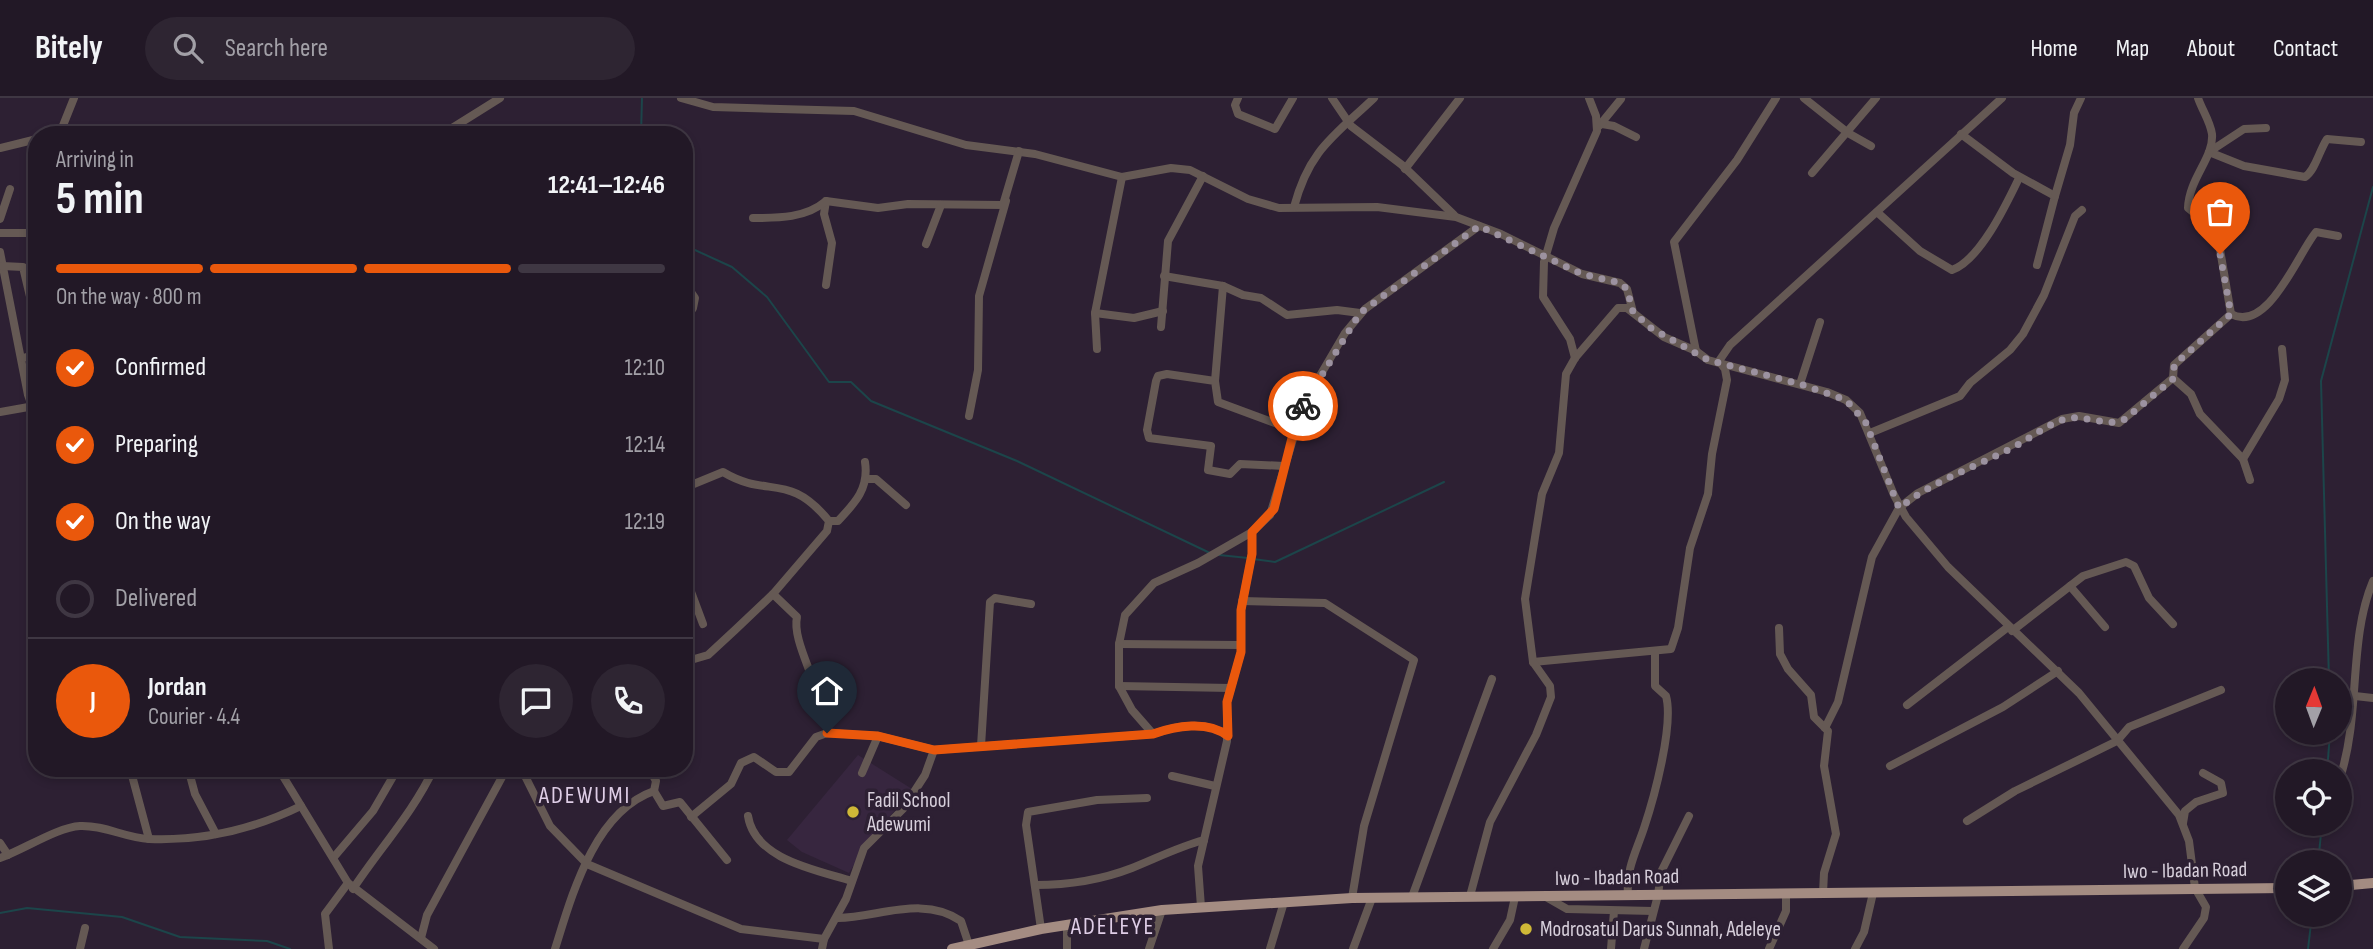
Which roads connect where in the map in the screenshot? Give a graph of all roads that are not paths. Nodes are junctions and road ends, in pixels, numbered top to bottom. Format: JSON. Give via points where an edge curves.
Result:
{"nodes":[{"id":1,"x":75,"y":98,"type":"edge"},
{"id":2,"x":500,"y":98,"type":"edge"},
{"id":3,"x":681,"y":98,"type":"edge"},
{"id":4,"x":1238,"y":98,"type":"edge"},
{"id":5,"x":1293,"y":98,"type":"edge"},
{"id":6,"x":1332,"y":98,"type":"edge"},
{"id":7,"x":1374,"y":98,"type":"edge"},
{"id":8,"x":1460,"y":98,"type":"edge"},
{"id":9,"x":1589,"y":98,"type":"edge"},
{"id":10,"x":1776,"y":98,"type":"edge"},
{"id":11,"x":1804,"y":98,"type":"edge"},
{"id":12,"x":1876,"y":98,"type":"edge"},
{"id":13,"x":2002,"y":98,"type":"edge"},
{"id":14,"x":2081,"y":98,"type":"edge"},
{"id":15,"x":2198,"y":98,"type":"edge"},
{"id":16,"x":1621,"y":99,"type":"edge"},
{"id":17,"x":1348,"y":120,"type":"junction"},
{"id":18,"x":1600,"y":125,"type":"junction"},
{"id":19,"x":61,"y":126,"type":"edge"},
{"id":20,"x":456,"y":126,"type":"edge"},
{"id":21,"x":2266,"y":128,"type":"dead end"},
{"id":22,"x":1848,"y":133,"type":"junction"},
{"id":23,"x":1961,"y":134,"type":"junction"},
{"id":24,"x":1636,"y":137,"type":"dead end"},
{"id":25,"x":28,"y":141,"type":"edge"},
{"id":26,"x":2361,"y":142,"type":"dead end"},
{"id":27,"x":1871,"y":146,"type":"dead end"},
{"id":28,"x":0,"y":148,"type":"edge"},
{"id":29,"x":1019,"y":151,"type":"junction"},
{"id":30,"x":2209,"y":152,"type":"junction"},
{"id":31,"x":1405,"y":169,"type":"junction"},
{"id":32,"x":1812,"y":173,"type":"dead end"},
{"id":33,"x":1203,"y":176,"type":"junction"},
{"id":34,"x":1122,"y":177,"type":"junction"},
{"id":35,"x":2019,"y":178,"type":"junction"},
{"id":36,"x":10,"y":188,"type":"dead end"},
{"id":37,"x":2055,"y":196,"type":"junction"},
{"id":38,"x":826,"y":201,"type":"junction"},
{"id":39,"x":941,"y":205,"type":"junction"},
{"id":40,"x":1294,"y":207,"type":"junction"},
{"id":41,"x":2082,"y":210,"type":"dead end"},
{"id":42,"x":1877,"y":212,"type":"junction"},
{"id":43,"x":1456,"y":217,"type":"junction"},
{"id":44,"x":754,"y":218,"type":"dead end"},
{"id":45,"x":0,"y":219,"type":"edge"},
{"id":46,"x":1479,"y":226,"type":"junction"},
{"id":47,"x":0,"y":233,"type":"edge"},
{"id":48,"x":28,"y":233,"type":"edge"},
{"id":49,"x":2339,"y":236,"type":"dead end"},
{"id":50,"x":926,"y":244,"type":"dead end"},
{"id":51,"x":0,"y":252,"type":"edge"},
{"id":52,"x":1544,"y":255,"type":"junction"},
{"id":53,"x":2037,"y":265,"type":"dead end"},
{"id":54,"x":2,"y":266,"type":"junction"},
{"id":55,"x":1164,"y":276,"type":"junction"},
{"id":56,"x":28,"y":279,"type":"edge"},
{"id":57,"x":826,"y":285,"type":"dead end"},
{"id":58,"x":1223,"y":286,"type":"junction"},
{"id":59,"x":1163,"y":311,"type":"junction"},
{"id":60,"x":1633,"y":312,"type":"junction"},
{"id":61,"x":1095,"y":313,"type":"junction"},
{"id":62,"x":1360,"y":313,"type":"junction"},
{"id":63,"x":2231,"y":314,"type":"junction"},
{"id":64,"x":1820,"y":322,"type":"dead end"},
{"id":65,"x":1161,"y":327,"type":"dead end"},
{"id":66,"x":1097,"y":349,"type":"dead end"},
{"id":67,"x":2282,"y":349,"type":"dead end"},
{"id":68,"x":1696,"y":351,"type":"junction"},
{"id":69,"x":28,"y":357,"type":"edge"},
{"id":70,"x":23,"y":358,"type":"junction"},
{"id":71,"x":1575,"y":358,"type":"junction"},
{"id":72,"x":1719,"y":361,"type":"junction"},
{"id":73,"x":2174,"y":378,"type":"junction"},
{"id":74,"x":28,"y":380,"type":"edge"},
{"id":75,"x":1215,"y":381,"type":"junction"},
{"id":76,"x":1800,"y":384,"type":"junction"},
{"id":77,"x":28,"y":407,"type":"edge"},
{"id":78,"x":0,"y":412,"type":"edge"},
{"id":79,"x":969,"y":416,"type":"dead end"},
{"id":80,"x":1294,"y":430,"type":"junction"},
{"id":81,"x":1870,"y":433,"type":"junction"},
{"id":82,"x":2243,"y":459,"type":"junction"},
{"id":83,"x":865,"y":462,"type":"dead end"},
{"id":84,"x":1284,"y":466,"type":"junction"},
{"id":85,"x":867,"y":479,"type":"junction"},
{"id":86,"x":2250,"y":480,"type":"dead end"},
{"id":87,"x":693,"y":484,"type":"edge"},
{"id":88,"x":906,"y":505,"type":"dead end"},
{"id":89,"x":1899,"y":508,"type":"junction"},
{"id":90,"x":829,"y":521,"type":"junction"},
{"id":91,"x":1252,"y":532,"type":"junction"},
{"id":92,"x":2373,"y":581,"type":"edge"},
{"id":93,"x":2070,"y":586,"type":"junction"},
{"id":94,"x":773,"y":594,"type":"junction"},
{"id":95,"x":693,"y":597,"type":"edge"},
{"id":96,"x":1242,"y":601,"type":"junction"},
{"id":97,"x":1031,"y":604,"type":"dead end"},
{"id":98,"x":703,"y":624,"type":"dead end"},
{"id":99,"x":2173,"y":624,"type":"dead end"},
{"id":100,"x":2105,"y":627,"type":"dead end"},
{"id":101,"x":1779,"y":628,"type":"dead end"},
{"id":102,"x":2010,"y":629,"type":"junction"},
{"id":103,"x":1119,"y":643,"type":"junction"},
{"id":104,"x":1241,"y":645,"type":"junction"},
{"id":105,"x":1655,"y":652,"type":"junction"},
{"id":106,"x":693,"y":659,"type":"edge"},
{"id":107,"x":1533,"y":662,"type":"junction"},
{"id":108,"x":2059,"y":671,"type":"junction"},
{"id":109,"x":1492,"y":679,"type":"dead end"},
{"id":110,"x":1119,"y":686,"type":"junction"},
{"id":111,"x":1231,"y":688,"type":"junction"},
{"id":112,"x":2221,"y":690,"type":"dead end"},
{"id":113,"x":2355,"y":696,"type":"junction"},
{"id":114,"x":2373,"y":698,"type":"edge"},
{"id":115,"x":818,"y":700,"type":"dead end"},
{"id":116,"x":1907,"y":705,"type":"dead end"},
{"id":117,"x":1825,"y":728,"type":"junction"},
{"id":118,"x":1153,"y":734,"type":"junction"},
{"id":119,"x":878,"y":736,"type":"junction"},
{"id":120,"x":1228,"y":736,"type":"junction"},
{"id":121,"x":2117,"y":741,"type":"junction"},
{"id":122,"x":981,"y":746,"type":"junction"},
{"id":123,"x":934,"y":750,"type":"junction"},
{"id":124,"x":2346,"y":759,"type":"edge"},
{"id":125,"x":1890,"y":766,"type":"dead end"},
{"id":126,"x":862,"y":773,"type":"dead end"},
{"id":127,"x":2203,"y":773,"type":"dead end"},
{"id":128,"x":1172,"y":776,"type":"dead end"},
{"id":129,"x":132,"y":777,"type":"edge"},
{"id":130,"x":190,"y":777,"type":"edge"},
{"id":131,"x":283,"y":777,"type":"edge"},
{"id":132,"x":393,"y":777,"type":"edge"},
{"id":133,"x":429,"y":777,"type":"edge"},
{"id":134,"x":502,"y":777,"type":"edge"},
{"id":135,"x":526,"y":777,"type":"edge"},
{"id":136,"x":654,"y":777,"type":"edge"},
{"id":137,"x":1215,"y":786,"type":"junction"},
{"id":138,"x":654,"y":791,"type":"junction"},
{"id":139,"x":1147,"y":798,"type":"dead end"},
{"id":140,"x":301,"y":806,"type":"junction"},
{"id":141,"x":748,"y":816,"type":"dead end"},
{"id":142,"x":1689,"y":816,"type":"dead end"},
{"id":143,"x":691,"y":817,"type":"junction"},
{"id":144,"x":1967,"y":821,"type":"dead end"},
{"id":145,"x":2183,"y":823,"type":"junction"},
{"id":146,"x":216,"y":834,"type":"junction"},
{"id":147,"x":149,"y":839,"type":"junction"},
{"id":148,"x":1204,"y":840,"type":"junction"},
{"id":149,"x":0,"y":843,"type":"edge"},
{"id":150,"x":4,"y":856,"type":"edge"},
{"id":151,"x":334,"y":857,"type":"junction"},
{"id":152,"x":727,"y":860,"type":"dead end"},
{"id":153,"x":587,"y":864,"type":"junction"},
{"id":154,"x":852,"y":881,"type":"junction"},
{"id":155,"x":2373,"y":883,"type":"edge"},
{"id":156,"x":1035,"y":885,"type":"junction"},
{"id":157,"x":2352,"y":885,"type":"edge"},
{"id":158,"x":350,"y":886,"type":"junction"},
{"id":159,"x":2195,"y":888,"type":"junction"},
{"id":160,"x":2275,"y":888,"type":"edge"},
{"id":161,"x":1786,"y":893,"type":"junction"},
{"id":162,"x":1823,"y":893,"type":"junction"},
{"id":163,"x":1873,"y":893,"type":"junction"},
{"id":164,"x":1628,"y":895,"type":"junction"},
{"id":165,"x":1658,"y":895,"type":"junction"},
{"id":166,"x":1471,"y":896,"type":"junction"},
{"id":167,"x":1412,"y":897,"type":"junction"},
{"id":168,"x":1514,"y":897,"type":"junction"},
{"id":169,"x":1546,"y":897,"type":"junction"},
{"id":170,"x":1352,"y":898,"type":"junction"},
{"id":171,"x":1372,"y":898,"type":"junction"},
{"id":172,"x":1284,"y":902,"type":"junction"},
{"id":173,"x":1201,"y":907,"type":"junction"},
{"id":174,"x":1162,"y":910,"type":"junction"},
{"id":175,"x":1614,"y":911,"type":"junction"},
{"id":176,"x":1653,"y":911,"type":"junction"},
{"id":177,"x":838,"y":918,"type":"junction"},
{"id":178,"x":1067,"y":925,"type":"junction"},
{"id":179,"x":85,"y":928,"type":"dead end"},
{"id":180,"x":1041,"y":929,"type":"junction"},
{"id":181,"x":421,"y":938,"type":"junction"},
{"id":182,"x":824,"y":939,"type":"junction"},
{"id":183,"x":969,"y":945,"type":"junction"},
{"id":184,"x":80,"y":949,"type":"edge"},
{"id":185,"x":329,"y":949,"type":"edge"},
{"id":186,"x":434,"y":949,"type":"edge"},
{"id":187,"x":555,"y":949,"type":"edge"},
{"id":188,"x":822,"y":949,"type":"edge"},
{"id":189,"x":953,"y":949,"type":"edge"},
{"id":190,"x":1067,"y":949,"type":"edge"},
{"id":191,"x":1149,"y":949,"type":"edge"},
{"id":192,"x":1270,"y":949,"type":"edge"},
{"id":193,"x":1353,"y":949,"type":"edge"},
{"id":194,"x":1493,"y":949,"type":"edge"},
{"id":195,"x":1611,"y":949,"type":"edge"},
{"id":196,"x":1644,"y":949,"type":"edge"},
{"id":197,"x":1769,"y":949,"type":"edge"},
{"id":198,"x":1855,"y":949,"type":"edge"},
{"id":199,"x":2183,"y":949,"type":"edge"}],
"edges":[{"from":1,"to":19,"type":"street"},
{"from":2,"to":20,"type":"street"},
{"from":3,"to":29,"type":"street","via":[[713,107],[854,111],[966,145]]},
{"from":4,"to":5,"type":"street","via":[[1238,114],[1275,129]]},
{"from":6,"to":17,"type":"street"},
{"from":7,"to":17,"type":"street"},
{"from":8,"to":31,"type":"street"},
{"from":9,"to":18,"type":"street"},
{"from":10,"to":68,"type":"street","via":[[1737,160],[1674,242]]},
{"from":11,"to":22,"type":"street"},
{"from":12,"to":22,"type":"street"},
{"from":13,"to":23,"type":"street"},
{"from":14,"to":37,"type":"street"},
{"from":15,"to":30,"type":"street","via":[[2212,135]]},
{"from":16,"to":18,"type":"street"},
{"from":17,"to":31,"type":"street"},
{"from":17,"to":40,"type":"street","via":[[1318,149]]},
{"from":18,"to":24,"type":"street"},
{"from":18,"to":52,"type":"street"},
{"from":21,"to":30,"type":"street","via":[[2244,129]]},
{"from":22,"to":27,"type":"street"},
{"from":22,"to":32,"type":"street"},
{"from":23,"to":35,"type":"street"},
{"from":23,"to":42,"type":"street"},
{"from":25,"to":28,"type":"street"},
{"from":26,"to":30,"type":"street","via":[[2327,139],[2305,177],[2244,166]]},
{"from":29,"to":34,"type":"street"},
{"from":29,"to":39,"type":"street","via":[[1003,205]]},
{"from":29,"to":79,"type":"street","via":[[979,296],[978,370]]},
{"from":30,"to":63,"type":"street","via":[[2189,189],[2188,208],[2217,233]]},
{"from":31,"to":43,"type":"street"},
{"from":33,"to":34,"type":"street","via":[[1171,168]]},
{"from":33,"to":40,"type":"street","via":[[1266,205]]},
{"from":33,"to":55,"type":"street","via":[[1168,241]]},
{"from":34,"to":61,"type":"street"},
{"from":35,"to":37,"type":"street"},
{"from":35,"to":42,"type":"street","via":[[1978,250],[1952,270],[1920,251]]},
{"from":36,"to":45,"type":"street"},
{"from":37,"to":53,"type":"street"},
{"from":38,"to":39,"type":"street","via":[[877,208]]},
{"from":38,"to":44,"type":"street","via":[[815,210],[790,217]]},
{"from":38,"to":57,"type":"street","via":[[824,214],[832,243]]},
{"from":39,"to":50,"type":"street"},
{"from":40,"to":43,"type":"street","via":[[1377,206]]},
{"from":41,"to":81,"type":"street","via":[[2075,216],[2044,295],[2010,350],[1960,396]]},
{"from":42,"to":72,"type":"street","via":[[1730,345]]},
{"from":43,"to":46,"type":"street"},
{"from":46,"to":52,"type":"street"},
{"from":46,"to":62,"type":"street"},
{"from":47,"to":48,"type":"street"},
{"from":49,"to":63,"type":"street","via":[[2316,232],[2283,289],[2248,317]]},
{"from":51,"to":54,"type":"street"},
{"from":52,"to":60,"type":"street","via":[[1582,274],[1620,283],[1627,289]]},
{"from":52,"to":71,"type":"street","via":[[1542,297],[1570,339]]},
{"from":54,"to":56,"type":"street","via":[[23,267]]},
{"from":54,"to":70,"type":"street"},
{"from":55,"to":58,"type":"street"},
{"from":55,"to":59,"type":"street"},
{"from":58,"to":62,"type":"street","via":[[1261,298],[1287,314]]},
{"from":58,"to":75,"type":"street"},
{"from":59,"to":61,"type":"street","via":[[1134,318]]},
{"from":59,"to":65,"type":"street"},
{"from":60,"to":68,"type":"street","via":[[1664,337]]},
{"from":60,"to":71,"type":"street","via":[[1618,308]]},
{"from":61,"to":66,"type":"street"},
{"from":62,"to":80,"type":"street","via":[[1304,403]]},
{"from":63,"to":73,"type":"street","via":[[2174,365]]},
{"from":64,"to":76,"type":"street"},
{"from":67,"to":82,"type":"street","via":[[2285,380],[2279,399]]},
{"from":68,"to":72,"type":"street"},
{"from":69,"to":70,"type":"street"},
{"from":70,"to":74,"type":"street"},
{"from":71,"to":107,"type":"street","via":[[1566,374],[1559,453],[1542,494],[1532,543],[1525,610]]},
{"from":72,"to":76,"type":"street"},
{"from":72,"to":105,"type":"street","via":[[1727,380],[1708,494],[1690,548],[1673,645]]},
{"from":73,"to":82,"type":"street","via":[[2191,394],[2200,414]]},
{"from":73,"to":89,"type":"street","via":[[2119,423],[2079,416],[2062,419],[1937,483]]},
{"from":75,"to":80,"type":"street","via":[[1218,401]]},
{"from":75,"to":84,"type":"street","via":[[1158,376],[1149,438],[1211,446],[1208,470],[1230,474],[1240,464]]},
{"from":76,"to":81,"type":"street","via":[[1846,400],[1860,413]]},
{"from":77,"to":78,"type":"street"},
{"from":80,"to":84,"type":"street"},
{"from":81,"to":89,"type":"street"},
{"from":82,"to":86,"type":"street"},
{"from":83,"to":85,"type":"street"},
{"from":84,"to":91,"type":"street","via":[[1274,509]]},
{"from":85,"to":88,"type":"street","via":[[876,479]]},
{"from":85,"to":90,"type":"street","via":[[838,522]]},
{"from":87,"to":90,"type":"street","via":[[723,472],[741,482],[783,486],[803,495]]},
{"from":89,"to":102,"type":"street","via":[[1948,567]]},
{"from":89,"to":117,"type":"street","via":[[1872,557],[1841,691]]},
{"from":90,"to":94,"type":"street","via":[[827,531]]},
{"from":91,"to":96,"type":"street"},
{"from":91,"to":103,"type":"street","via":[[1147,587],[1125,615]]},
{"from":92,"to":113,"type":"street","via":[[2357,649]]},
{"from":93,"to":99,"type":"street","via":[[2093,572],[2130,563],[2149,598]]},
{"from":93,"to":100,"type":"street"},
{"from":93,"to":102,"type":"street"},
{"from":94,"to":106,"type":"street","via":[[708,655]]},
{"from":94,"to":115,"type":"street","via":[[797,617]]},
{"from":95,"to":98,"type":"street"},
{"from":96,"to":104,"type":"street"},
{"from":96,"to":170,"type":"street","via":[[1325,603],[1414,660],[1364,826]]},
{"from":97,"to":122,"type":"street","via":[[995,598],[990,602]]},
{"from":101,"to":117,"type":"street","via":[[1780,654],[1811,695],[1814,717]]},
{"from":102,"to":108,"type":"street"},
{"from":102,"to":116,"type":"street"},
{"from":103,"to":104,"type":"street"},
{"from":103,"to":110,"type":"street"},
{"from":104,"to":111,"type":"street"},
{"from":105,"to":107,"type":"street"},
{"from":105,"to":164,"type":"street","via":[[1656,686],[1666,696],[1668,724],[1645,823],[1628,871]]},
{"from":107,"to":166,"type":"street","via":[[1550,686],[1551,697],[1536,736],[1490,822]]},
{"from":108,"to":121,"type":"street"},
{"from":108,"to":125,"type":"street","via":[[2003,707]]},
{"from":109,"to":167,"type":"street"},
{"from":110,"to":111,"type":"street"},
{"from":110,"to":118,"type":"street"},
{"from":111,"to":120,"type":"street"},
{"from":112,"to":121,"type":"street","via":[[2129,727]]},
{"from":113,"to":114,"type":"street"},
{"from":113,"to":124,"type":"street"},
{"from":117,"to":162,"type":"street","via":[[1824,766],[1836,834]]},
{"from":118,"to":120,"type":"street","via":[[1187,727],[1214,729]]},
{"from":118,"to":122,"type":"street"},
{"from":119,"to":123,"type":"street"},
{"from":119,"to":126,"type":"street"},
{"from":119,"to":143,"type":"street","via":[[827,733],[816,737],[789,772],[776,772],[754,757],[741,763],[732,784]]},
{"from":120,"to":137,"type":"street"},
{"from":121,"to":144,"type":"street","via":[[2015,791]]},
{"from":121,"to":145,"type":"street"},
{"from":122,"to":123,"type":"street"},
{"from":123,"to":154,"type":"street","via":[[926,775],[903,809],[864,848]]},
{"from":127,"to":145,"type":"street","via":[[2221,783],[2223,793],[2196,802],[2185,811]]},
{"from":128,"to":137,"type":"street"},
{"from":129,"to":147,"type":"street"},
{"from":130,"to":146,"type":"street"},
{"from":131,"to":140,"type":"street"},
{"from":132,"to":151,"type":"street","via":[[373,811]]},
{"from":133,"to":158,"type":"street","via":[[397,831]]},
{"from":134,"to":181,"type":"street","via":[[427,915]]},
{"from":135,"to":153,"type":"street","via":[[550,825]]},
{"from":136,"to":138,"type":"street"},
{"from":137,"to":148,"type":"street"},
{"from":138,"to":143,"type":"street","via":[[663,806],[680,802]]},
{"from":138,"to":153,"type":"street","via":[[640,796],[612,823]]},
{"from":139,"to":156,"type":"street","via":[[1097,800],[1028,813]]},
{"from":140,"to":146,"type":"street","via":[[270,821]]},
{"from":140,"to":151,"type":"street"},
{"from":141,"to":154,"type":"street","via":[[759,839],[778,855]]},
{"from":142,"to":165,"type":"street","via":[[1661,872]]},
{"from":143,"to":152,"type":"street"},
{"from":145,"to":159,"type":"street"},
{"from":146,"to":147,"type":"street"},
{"from":147,"to":150,"type":"street","via":[[79,826]]},
{"from":148,"to":156,"type":"street","via":[[1095,878]]},
{"from":148,"to":173,"type":"street","via":[[1197,878]]},
{"from":149,"to":150,"type":"street"},
{"from":151,"to":158,"type":"street"},
{"from":153,"to":182,"type":"street","via":[[741,929]]},
{"from":153,"to":187,"type":"street","via":[[570,899]]},
{"from":154,"to":177,"type":"street"},
{"from":155,"to":157,"type":"main road"},
{"from":156,"to":180,"type":"street"},
{"from":158,"to":181,"type":"street"},
{"from":158,"to":185,"type":"street","via":[[326,914]]},
{"from":159,"to":160,"type":"main road","name":"Iwo - Ibadan Road"},
{"from":159,"to":163,"type":"main road","name":"Iwo - Ibadan Road"},
{"from":159,"to":199,"type":"street","via":[[2205,914]]},
{"from":161,"to":162,"type":"main road","name":"Iwo - Ibadan Road"},
{"from":161,"to":165,"type":"main road","name":"Iwo - Ibadan Road"},
{"from":161,"to":197,"type":"street","via":[[1786,911]]},
{"from":162,"to":163,"type":"main road","name":"Iwo - Ibadan Road"},
{"from":163,"to":198,"type":"street"},
{"from":164,"to":165,"type":"main road","name":"Iwo - Ibadan Road"},
{"from":164,"to":169,"type":"main road","name":"Iwo - Ibadan Road"},
{"from":165,"to":176,"type":"street"},
{"from":166,"to":167,"type":"main road","name":"Iwo - Ibadan Road"},
{"from":166,"to":168,"type":"main road","name":"Iwo - Ibadan Road"},
{"from":167,"to":171,"type":"main road","name":"Iwo - Ibadan Road"},
{"from":168,"to":169,"type":"main road","name":"Iwo - Ibadan Road"},
{"from":168,"to":194,"type":"street","via":[[1510,920]]},
{"from":169,"to":175,"type":"street","via":[[1567,909]]},
{"from":170,"to":171,"type":"main road","name":"Iwo - Ibadan Road"},
{"from":170,"to":172,"type":"main road","name":"Iwo - Ibadan Road"},
{"from":171,"to":193,"type":"street"},
{"from":172,"to":173,"type":"main road","name":"Iwo - Ibadan Road"},
{"from":172,"to":192,"type":"street"},
{"from":173,"to":174,"type":"main road","name":"Iwo - Ibadan Road"},
{"from":174,"to":178,"type":"main road","name":"Iwo - Ibadan Road"},
{"from":174,"to":191,"type":"street"},
{"from":175,"to":176,"type":"street"},
{"from":175,"to":195,"type":"street"},
{"from":176,"to":196,"type":"street"},
{"from":177,"to":182,"type":"street"},
{"from":177,"to":183,"type":"street","via":[[936,909],[961,921]]},
{"from":178,"to":180,"type":"main road","name":"Iwo - Ibadan Road"},
{"from":178,"to":190,"type":"street"},
{"from":179,"to":184,"type":"street"},
{"from":180,"to":183,"type":"main road","name":"Iwo - Ibadan Road"},
{"from":181,"to":186,"type":"street"},
{"from":182,"to":188,"type":"street"},
{"from":183,"to":189,"type":"main road","name":"Iwo - Ibadan Road"}]}
